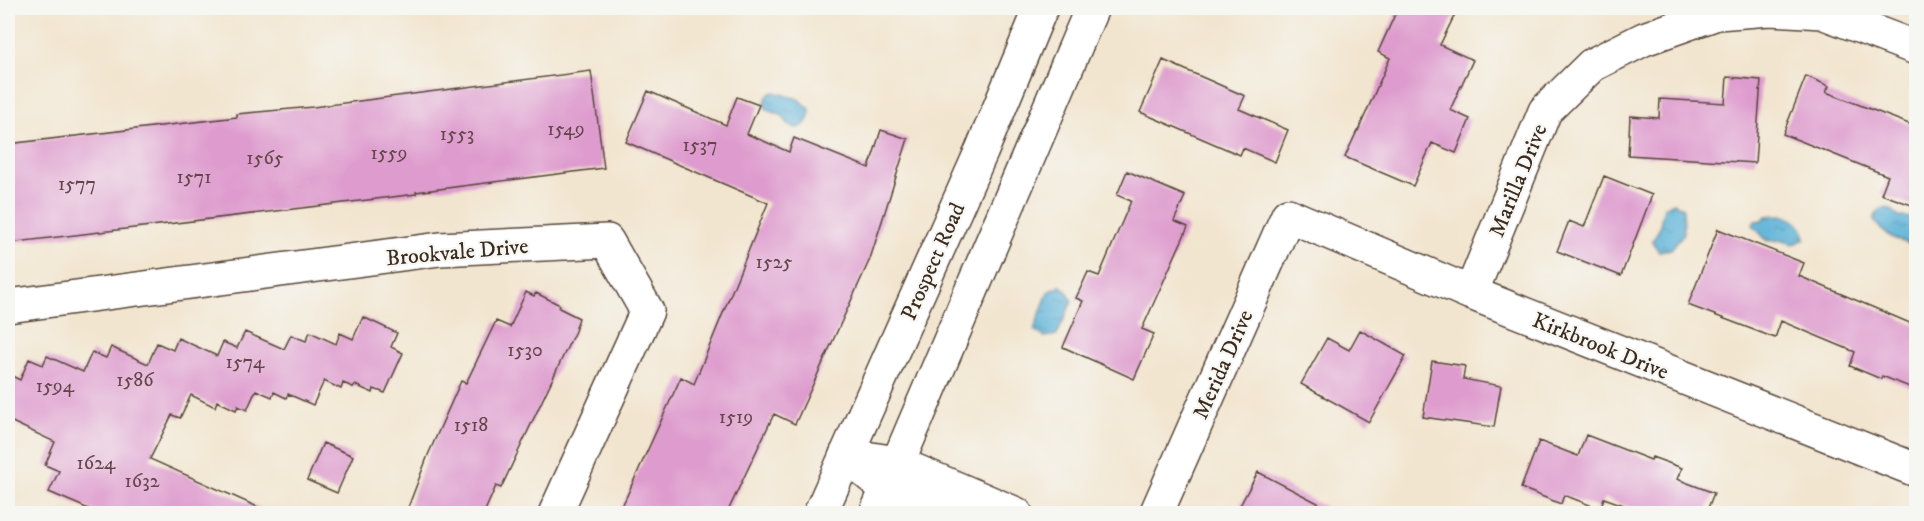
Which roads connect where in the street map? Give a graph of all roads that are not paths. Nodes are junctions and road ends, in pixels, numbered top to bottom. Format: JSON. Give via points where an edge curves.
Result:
{"nodes":[{"id":1,"x":1041,"y":8,"type":"edge"},
{"id":2,"x":1092,"y":8,"type":"edge"},
{"id":3,"x":1917,"y":48,"type":"edge"},
{"id":4,"x":1288,"y":215,"type":"joint"},
{"id":5,"x":1471,"y":293,"type":"junction"},
{"id":6,"x":8,"y":306,"type":"edge"},
{"id":7,"x":846,"y":455,"type":"junction"},
{"id":8,"x":1917,"y":470,"type":"edge"},
{"id":9,"x":886,"y":488,"type":"edge"},
{"id":10,"x":555,"y":513,"type":"edge"},
{"id":11,"x":820,"y":513,"type":"edge"},
{"id":12,"x":946,"y":513,"type":"edge"},
{"id":13,"x":1016,"y":513,"type":"edge"},
{"id":14,"x":1156,"y":513,"type":"edge"}],
"edges":[{"from":1,"to":7,"type":"street","name":"Prospect Road"},
{"from":2,"to":9,"type":"street","name":"Prospect Road"},
{"from":3,"to":5,"type":"street","name":"Marilla Drive","via":[[1822,12],[1770,9],[1717,13],[1644,39],[1592,65],[1545,111]]},
{"from":4,"to":5,"type":"street","name":"Kirkbrook Drive"},
{"from":4,"to":14,"type":"street","name":"Merida Drive"},
{"from":5,"to":8,"type":"street","name":"Kirkbrook Drive"},
{"from":6,"to":10,"type":"street","name":"Brookvale Drive","via":[[440,249],[607,241],[647,311]]},
{"from":7,"to":9,"type":"street"},
{"from":7,"to":11,"type":"street","name":"Prospect Road"},
{"from":9,"to":12,"type":"street"},
{"from":9,"to":13,"type":"street"}]}
